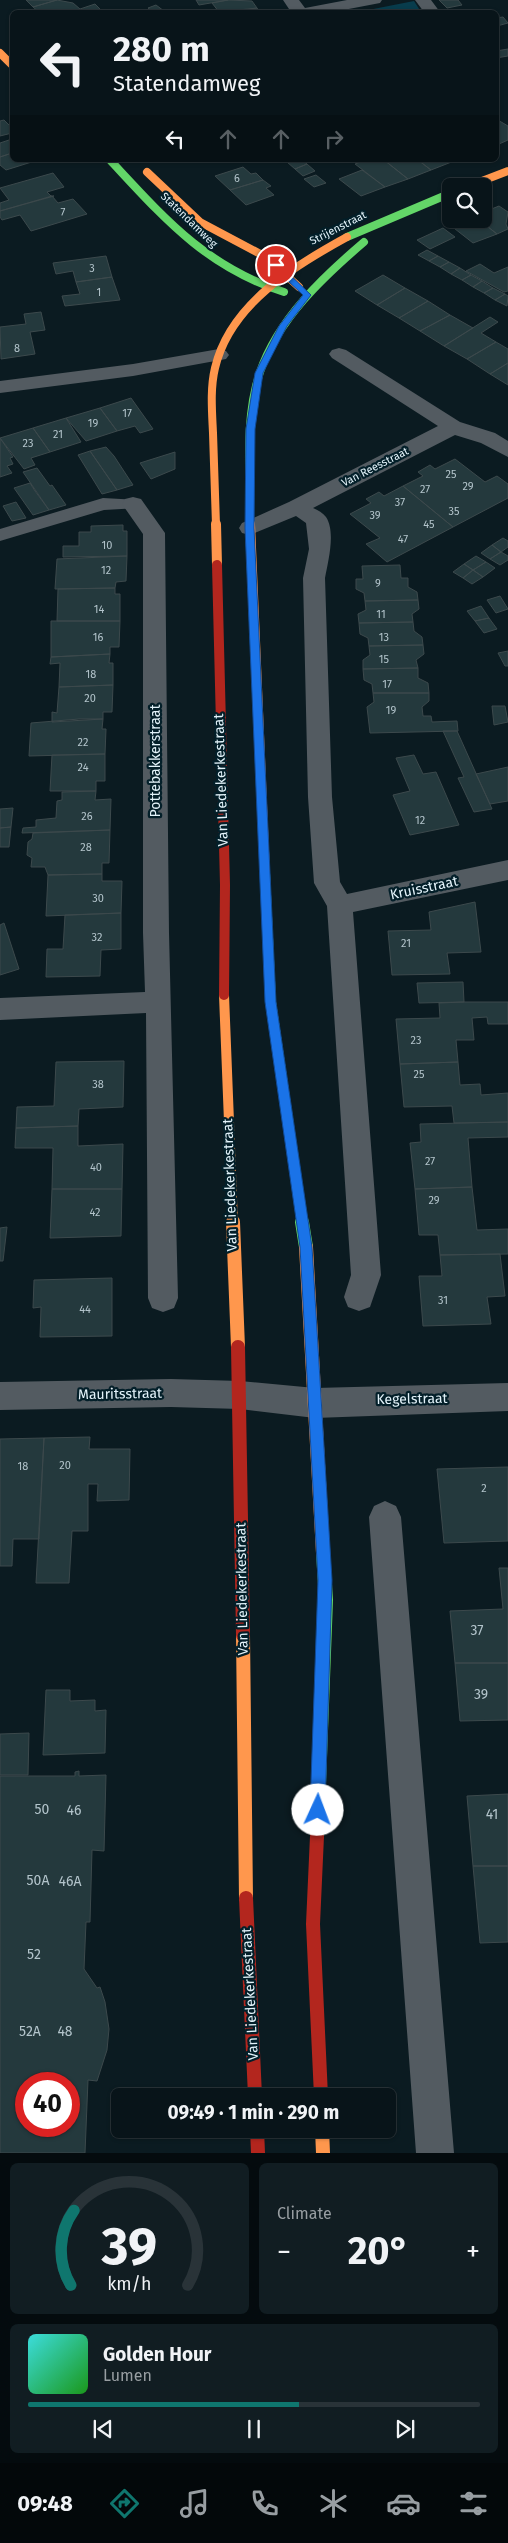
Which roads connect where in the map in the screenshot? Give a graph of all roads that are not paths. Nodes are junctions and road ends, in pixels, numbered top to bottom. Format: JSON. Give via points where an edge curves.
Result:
{"nodes":[{"id":1,"x":374,"y":0,"type":"edge"},
{"id":2,"x":320,"y":10,"type":"edge"},
{"id":3,"x":0,"y":53,"type":"edge"},
{"id":4,"x":10,"y":63,"type":"edge"},
{"id":5,"x":112,"y":162,"type":"edge"},
{"id":6,"x":141,"y":166,"type":"dead end"},
{"id":7,"x":508,"y":171,"type":"edge"},
{"id":8,"x":490,"y":178,"type":"edge"},
{"id":9,"x":442,"y":196,"type":"edge"},
{"id":10,"x":401,"y":212,"type":"junction"},
{"id":11,"x":286,"y":273,"type":"junction"},
{"id":12,"x":267,"y":290,"type":"junction"},
{"id":13,"x":307,"y":295,"type":"junction"},
{"id":14,"x":339,"y":354,"type":"dead end"},
{"id":15,"x":219,"y":355,"type":"junction"},
{"id":16,"x":0,"y":387,"type":"edge"},
{"id":17,"x":453,"y":427,"type":"junction"},
{"id":18,"x":508,"y":449,"type":"edge"},
{"id":19,"x":133,"y":504,"type":"joint"},
{"id":20,"x":296,"y":507,"type":"junction"},
{"id":21,"x":250,"y":528,"type":"junction"},
{"id":22,"x":0,"y":536,"type":"edge"},
{"id":23,"x":508,"y":870,"type":"edge"},
{"id":24,"x":340,"y":905,"type":"junction"},
{"id":25,"x":160,"y":1002,"type":"junction"},
{"id":26,"x":0,"y":1009,"type":"edge"},
{"id":27,"x":359,"y":1297,"type":"dead end"},
{"id":28,"x":163,"y":1298,"type":"dead end"},
{"id":29,"x":240,"y":1395,"type":"junction"},
{"id":30,"x":0,"y":1396,"type":"edge"},
{"id":31,"x":508,"y":1397,"type":"edge"},
{"id":32,"x":316,"y":1403,"type":"junction"},
{"id":33,"x":385,"y":1517,"type":"dead end"},
{"id":34,"x":255,"y":2088,"type":"edge"},
{"id":35,"x":321,"y":2088,"type":"edge"},
{"id":36,"x":257,"y":2138,"type":"edge"},
{"id":37,"x":322,"y":2138,"type":"edge"},
{"id":38,"x":258,"y":2153,"type":"edge"},
{"id":39,"x":323,"y":2153,"type":"edge"},
{"id":40,"x":434,"y":2153,"type":"edge"}],
"edges":[{"from":1,"to":2,"type":"street"},
{"from":3,"to":4,"type":"street"},
{"from":5,"to":12,"type":"street","name":"Statendamweg","via":[[204,253]]},
{"from":6,"to":11,"type":"street","name":"Statendamweg","via":[[200,222],[266,258]]},
{"from":7,"to":8,"type":"street"},
{"from":9,"to":10,"type":"street","name":"Strijenstraat"},
{"from":10,"to":11,"type":"street","name":"Strijenstraat","via":[[300,262]]},
{"from":10,"to":13,"type":"street","name":"Strijenstraat","via":[[339,262]]},
{"from":11,"to":12,"type":"street","name":"Strijenstraat"},
{"from":11,"to":13,"type":"street","name":"Statendamweg"},
{"from":12,"to":13,"type":"street","name":"Statendamweg"},
{"from":12,"to":15,"type":"street","name":"Van Liedekerkestraat","via":[[230,335]]},
{"from":13,"to":21,"type":"street","via":[[283,326],[259,373],[250,429]]},
{"from":14,"to":17,"type":"street"},
{"from":15,"to":16,"type":"street"},
{"from":15,"to":29,"type":"street","name":"Van Liedekerkestraat","via":[[212,390],[225,885],[224,1004]]},
{"from":17,"to":18,"type":"street","via":[[488,438]]},
{"from":17,"to":20,"type":"street","name":"Van Reesstraat"},
{"from":19,"to":22,"type":"lane","name":"Pottebakkerstraat","via":[[103,504]]},
{"from":19,"to":25,"type":"street","name":"Pottebakkerstraat","via":[[154,533],[156,914]]},
{"from":20,"to":21,"type":"street","name":"Van Reesstraat"},
{"from":20,"to":24,"type":"street","via":[[317,520],[320,548],[314,578],[320,796],[326,882]]},
{"from":21,"to":32,"type":"street","via":[[271,1002],[306,1247]]},
{"from":23,"to":24,"type":"street","name":"Kruisstraat"},
{"from":24,"to":27,"type":"street","via":[[366,1275]]},
{"from":25,"to":26,"type":"street"},
{"from":25,"to":28,"type":"street"},
{"from":29,"to":30,"type":"street","name":"Mauritsstraat"},
{"from":29,"to":32,"type":"street","name":"Mauritsstraat"},
{"from":29,"to":34,"type":"street","name":"Van Liedekerkestraat","via":[[247,1937]]},
{"from":31,"to":32,"type":"street","name":"Kegelstraat"},
{"from":32,"to":35,"type":"street","via":[[326,1600],[313,1924]]},
{"from":33,"to":40,"type":"street"},
{"from":36,"to":38,"type":"street"},
{"from":37,"to":39,"type":"street"}]}
